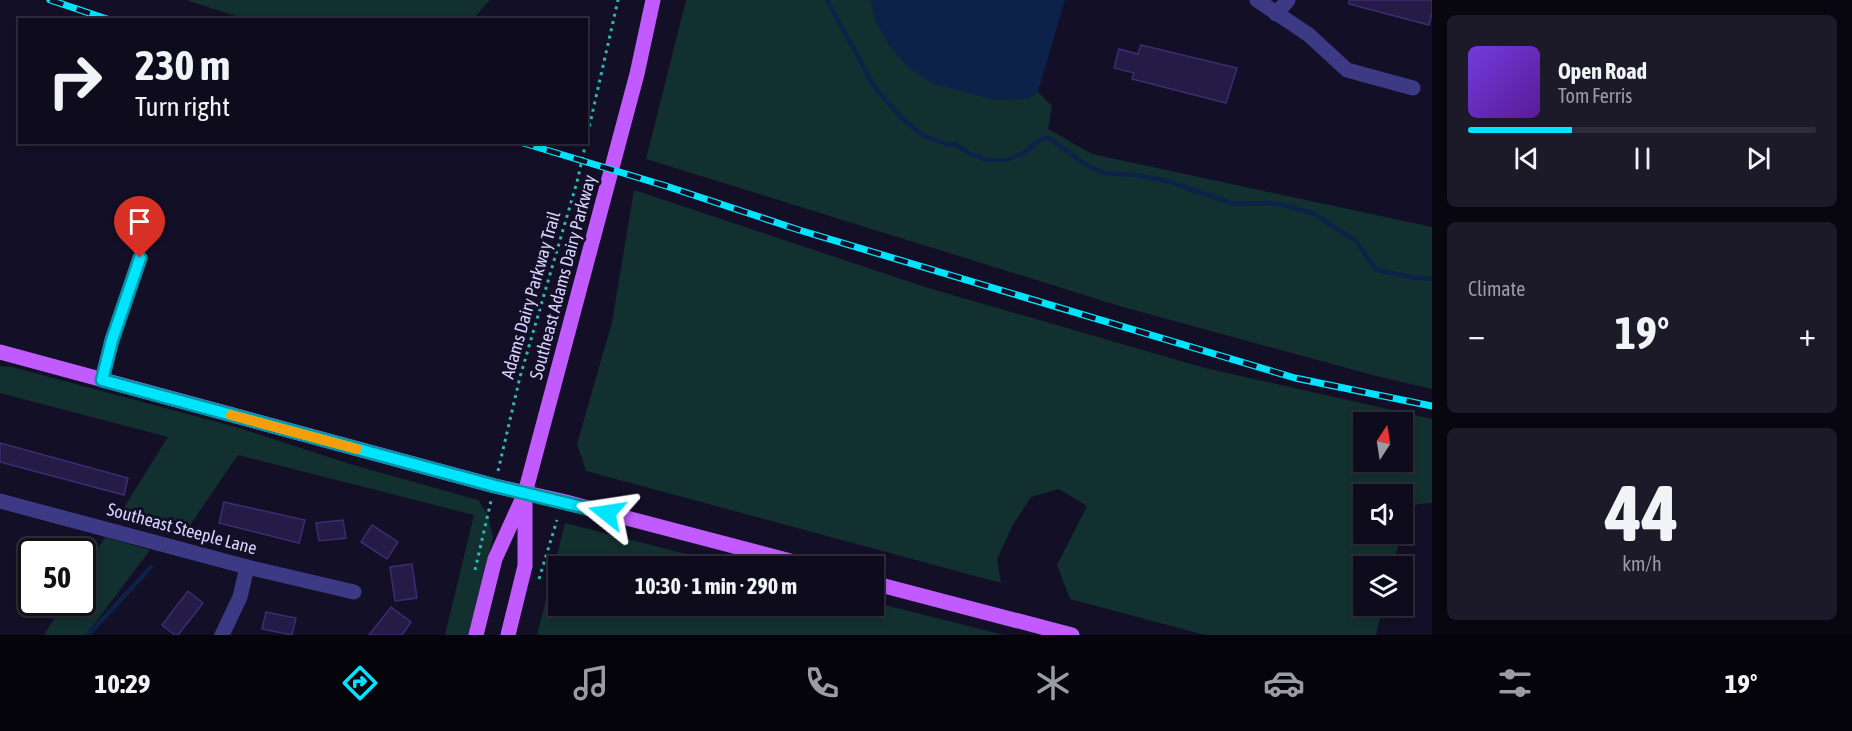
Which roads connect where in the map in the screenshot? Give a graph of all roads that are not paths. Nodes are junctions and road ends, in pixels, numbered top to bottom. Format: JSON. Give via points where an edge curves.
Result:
{"nodes":[{"id":1,"x":653,"y":0,"type":"edge"},
{"id":2,"x":1257,"y":0,"type":"edge"},
{"id":3,"x":1288,"y":0,"type":"edge"},
{"id":4,"x":1276,"y":14,"type":"junction"},
{"id":5,"x":1413,"y":88,"type":"dead end"},
{"id":6,"x":140,"y":258,"type":"dead end"},
{"id":7,"x":0,"y":352,"type":"edge"},
{"id":8,"x":102,"y":380,"type":"junction"},
{"id":9,"x":525,"y":493,"type":"junction"},
{"id":10,"x":0,"y":501,"type":"edge"},
{"id":11,"x":771,"y":556,"type":"edge"},
{"id":12,"x":247,"y":567,"type":"junction"},
{"id":13,"x":884,"y":586,"type":"edge"},
{"id":14,"x":354,"y":592,"type":"dead end"},
{"id":15,"x":222,"y":635,"type":"edge"},
{"id":16,"x":476,"y":635,"type":"edge"},
{"id":17,"x":508,"y":635,"type":"edge"},
{"id":18,"x":1072,"y":635,"type":"edge"}],
"edges":[{"from":1,"to":9,"type":"main road","name":"Southeast Adams Dairy Parkway","via":[[637,74]]},
{"from":2,"to":4,"type":"street"},
{"from":3,"to":4,"type":"street"},
{"from":4,"to":5,"type":"street","via":[[1309,35],[1347,70]]},
{"from":6,"to":8,"type":"street"},
{"from":7,"to":8,"type":"main road"},
{"from":8,"to":9,"type":"main road"},
{"from":9,"to":11,"type":"main road"},
{"from":9,"to":16,"type":"main road","name":"Southeast Adams Dairy Parkway","via":[[495,559]]},
{"from":9,"to":17,"type":"main road","name":"Southeast Adams Dairy Parkway","via":[[525,566]]},
{"from":10,"to":12,"type":"street","name":"Southeast Steeple Lane"},
{"from":12,"to":14,"type":"street","name":"Southeast Steeple Lane"},
{"from":12,"to":15,"type":"street","via":[[240,597]]},
{"from":13,"to":18,"type":"main road"}]}
